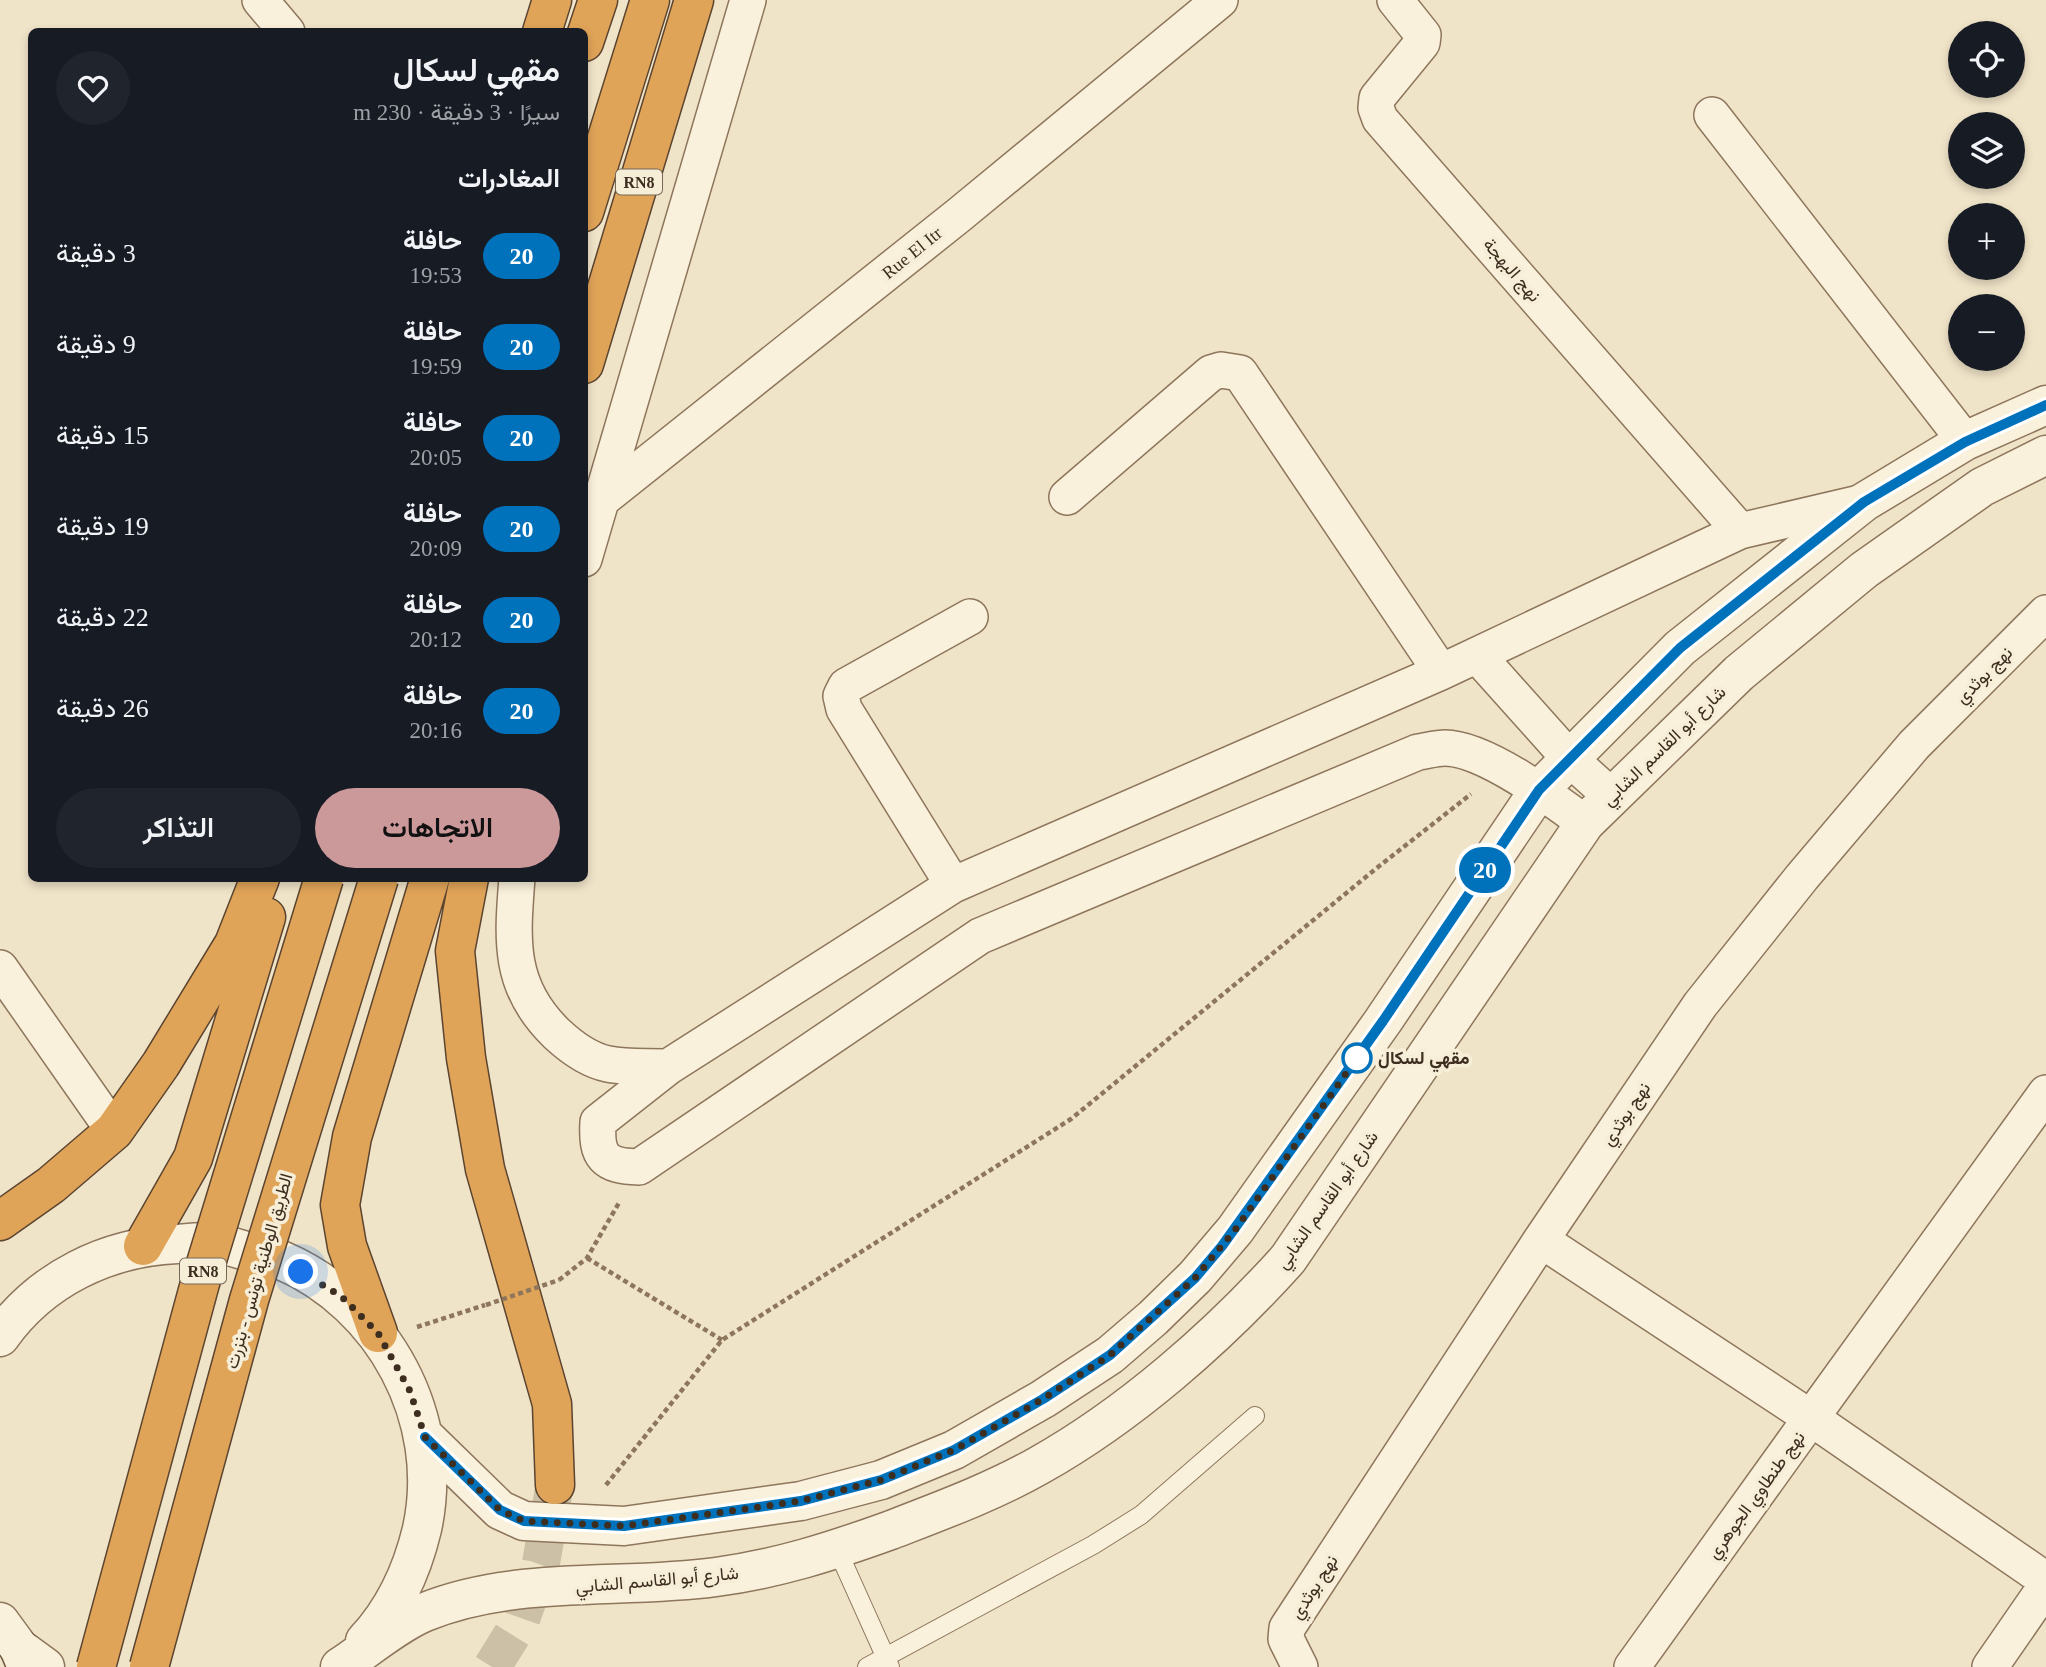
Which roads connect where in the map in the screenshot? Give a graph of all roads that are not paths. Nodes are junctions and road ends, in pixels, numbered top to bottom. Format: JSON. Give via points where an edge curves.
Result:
{"nodes":[{"id":1,"x":260,"y":0,"type":"edge"},
{"id":2,"x":552,"y":0,"type":"edge"},
{"id":3,"x":598,"y":0,"type":"edge"},
{"id":4,"x":650,"y":0,"type":"edge"},
{"id":5,"x":694,"y":0,"type":"edge"},
{"id":6,"x":748,"y":0,"type":"edge"},
{"id":7,"x":1220,"y":0,"type":"edge"},
{"id":8,"x":1395,"y":0,"type":"edge"},
{"id":9,"x":284,"y":28,"type":"edge"},
{"id":10,"x":543,"y":28,"type":"edge"},
{"id":11,"x":588,"y":30,"type":"edge"},
{"id":12,"x":1712,"y":115,"type":"dead end"},
{"id":13,"x":588,"y":199,"type":"edge"},
{"id":14,"x":588,"y":351,"type":"edge"},
{"id":15,"x":2046,"y":405,"type":"edge"},
{"id":16,"x":1965,"y":442,"type":"junction"},
{"id":17,"x":2046,"y":455,"type":"edge"},
{"id":18,"x":1067,"y":496,"type":"dead end"},
{"id":19,"x":600,"y":501,"type":"junction"},
{"id":20,"x":1864,"y":502,"type":"junction"},
{"id":21,"x":1740,"y":531,"type":"junction"},
{"id":22,"x":588,"y":544,"type":"edge"},
{"id":23,"x":2046,"y":614,"type":"edge"},
{"id":24,"x":970,"y":617,"type":"dead end"},
{"id":25,"x":1477,"y":655,"type":"junction"},
{"id":26,"x":1441,"y":672,"type":"junction"},
{"id":27,"x":1570,"y":759,"type":"junction"},
{"id":28,"x":1539,"y":790,"type":"junction"},
{"id":29,"x":1599,"y":810,"type":"junction"},
{"id":30,"x":258,"y":882,"type":"edge"},
{"id":31,"x":277,"y":882,"type":"edge"},
{"id":32,"x":323,"y":882,"type":"edge"},
{"id":33,"x":378,"y":882,"type":"edge"},
{"id":34,"x":428,"y":882,"type":"edge"},
{"id":35,"x":468,"y":882,"type":"edge"},
{"id":36,"x":517,"y":882,"type":"edge"},
{"id":37,"x":953,"y":885,"type":"junction"},
{"id":38,"x":0,"y":968,"type":"edge"},
{"id":39,"x":668,"y":1067,"type":"junction"},
{"id":40,"x":2046,"y":1093,"type":"edge"},
{"id":41,"x":114,"y":1131,"type":"junction"},
{"id":42,"x":0,"y":1221,"type":"edge"},
{"id":43,"x":1541,"y":1240,"type":"junction"},
{"id":44,"x":143,"y":1246,"type":"junction"},
{"id":45,"x":0,"y":1337,"type":"edge"},
{"id":46,"x":381,"y":1338,"type":"junction"},
{"id":47,"x":1255,"y":1416,"type":"dead end"},
{"id":48,"x":1811,"y":1418,"type":"junction"},
{"id":49,"x":425,"y":1437,"type":"junction"},
{"id":50,"x":555,"y":1485,"type":"tunnel mouth"},
{"id":51,"x":837,"y":1549,"type":"junction"},
{"id":52,"x":2046,"y":1580,"type":"edge"},
{"id":53,"x":2046,"y":1586,"type":"edge"},
{"id":54,"x":887,"y":1662,"type":"edge"},
{"id":55,"x":1299,"y":1665,"type":"edge"},
{"id":56,"x":96,"y":1667,"type":"edge"},
{"id":57,"x":149,"y":1667,"type":"edge"},
{"id":58,"x":340,"y":1667,"type":"edge"},
{"id":59,"x":867,"y":1667,"type":"edge"},
{"id":60,"x":1632,"y":1667,"type":"edge"},
{"id":61,"x":1990,"y":1667,"type":"edge"}],
"edges":[{"from":1,"to":9,"type":"street"},
{"from":2,"to":10,"type":"highway"},
{"from":3,"to":11,"type":"highway"},
{"from":4,"to":13,"type":"highway","number":"RN8"},
{"from":5,"to":14,"type":"highway","number":"RN8"},
{"from":6,"to":19,"type":"street"},
{"from":7,"to":19,"type":"street","name":"Rue El Itr"},
{"from":8,"to":21,"type":"street","name":"نهج البهجة","via":[[1423,35],[1422,43],[1377,98],[1380,119]]},
{"from":12,"to":16,"type":"street"},
{"from":15,"to":16,"type":"street"},
{"from":16,"to":20,"type":"street"},
{"from":17,"to":29,"type":"street","name":"شارع أبو القاسم الشابي","via":[[1982,488],[1864,570],[1739,673]]},
{"from":18,"to":26,"type":"street","via":[[1211,373],[1240,373]]},
{"from":19,"to":22,"type":"street"},
{"from":20,"to":21,"type":"street"},
{"from":20,"to":27,"type":"street","via":[[1680,648]]},
{"from":21,"to":25,"type":"street"},
{"from":23,"to":43,"type":"street","name":"نهج بوثدي","via":[[1914,745],[1802,877],[1700,1005]]},
{"from":24,"to":37,"type":"street","via":[[846,686],[841,696],[844,709]]},
{"from":25,"to":26,"type":"street"},
{"from":25,"to":27,"type":"street"},
{"from":26,"to":37,"type":"street"},
{"from":27,"to":28,"type":"street"},
{"from":27,"to":29,"type":"street"},
{"from":28,"to":29,"type":"street"},
{"from":28,"to":39,"type":"street","via":[[1469,753],[1446,748],[1418,752],[980,936],[639,1167],[617,1166],[604,1158],[597,1143],[598,1122]]},
{"from":28,"to":49,"type":"street","via":[[1235,1230],[1195,1278],[1110,1355],[1043,1399],[954,1450],[881,1480],[801,1501],[653,1523],[596,1526],[524,1521],[500,1510]]},
{"from":29,"to":51,"type":"street","name":"شارع أبو القاسم الشابي","via":[[1288,1259],[1241,1311],[1167,1375],[1038,1466],[960,1503]]},
{"from":30,"to":41,"type":"highway","via":[[234,944]]},
{"from":31,"to":44,"type":"highway","via":[[193,1158]]},
{"from":32,"to":56,"type":"highway","number":"RN8","bridge":true,"via":[[200,1283]]},
{"from":33,"to":57,"type":"highway","name":"الطريق الوطنية تونس - بنزرت","bridge":true,"via":[[249,1300]]},
{"from":34,"to":46,"type":"highway","via":[[352,1137],[340,1205],[347,1247]]},
{"from":35,"to":50,"type":"highway","via":[[455,951],[466,1058],[485,1169],[552,1404]]},
{"from":36,"to":39,"type":"street","via":[[512,939],[520,985],[546,1023],[574,1050],[606,1064]]},
{"from":37,"to":39,"type":"street"},
{"from":38,"to":41,"type":"street"},
{"from":40,"to":48,"type":"street"},
{"from":41,"to":42,"type":"highway"},
{"from":43,"to":48,"type":"street"},
{"from":43,"to":55,"type":"street","name":"نهج بوثدي","via":[[1287,1628],[1286,1639]]},
{"from":44,"to":45,"type":"street","via":[[94,1261],[49,1286]]},
{"from":44,"to":46,"type":"street","via":[[213,1242],[281,1259],[341,1296]]},
{"from":46,"to":49,"type":"street","via":[[410,1391]]},
{"from":47,"to":54,"type":"lane","via":[[1141,1515]]},
{"from":48,"to":52,"type":"street","name":"نهج طنطاوي الجوهري"},
{"from":48,"to":60,"type":"street","name":"نهج طنطاوي الجوهري"},
{"from":49,"to":58,"type":"street","via":[[428,1501],[414,1564],[384,1621]]},
{"from":51,"to":54,"type":"lane"},
{"from":51,"to":58,"type":"street","name":"شارع أبو القاسم الشابي","via":[[780,1566],[715,1577],[485,1595],[424,1612]]},
{"from":53,"to":61,"type":"street"},
{"from":54,"to":59,"type":"lane"}]}
